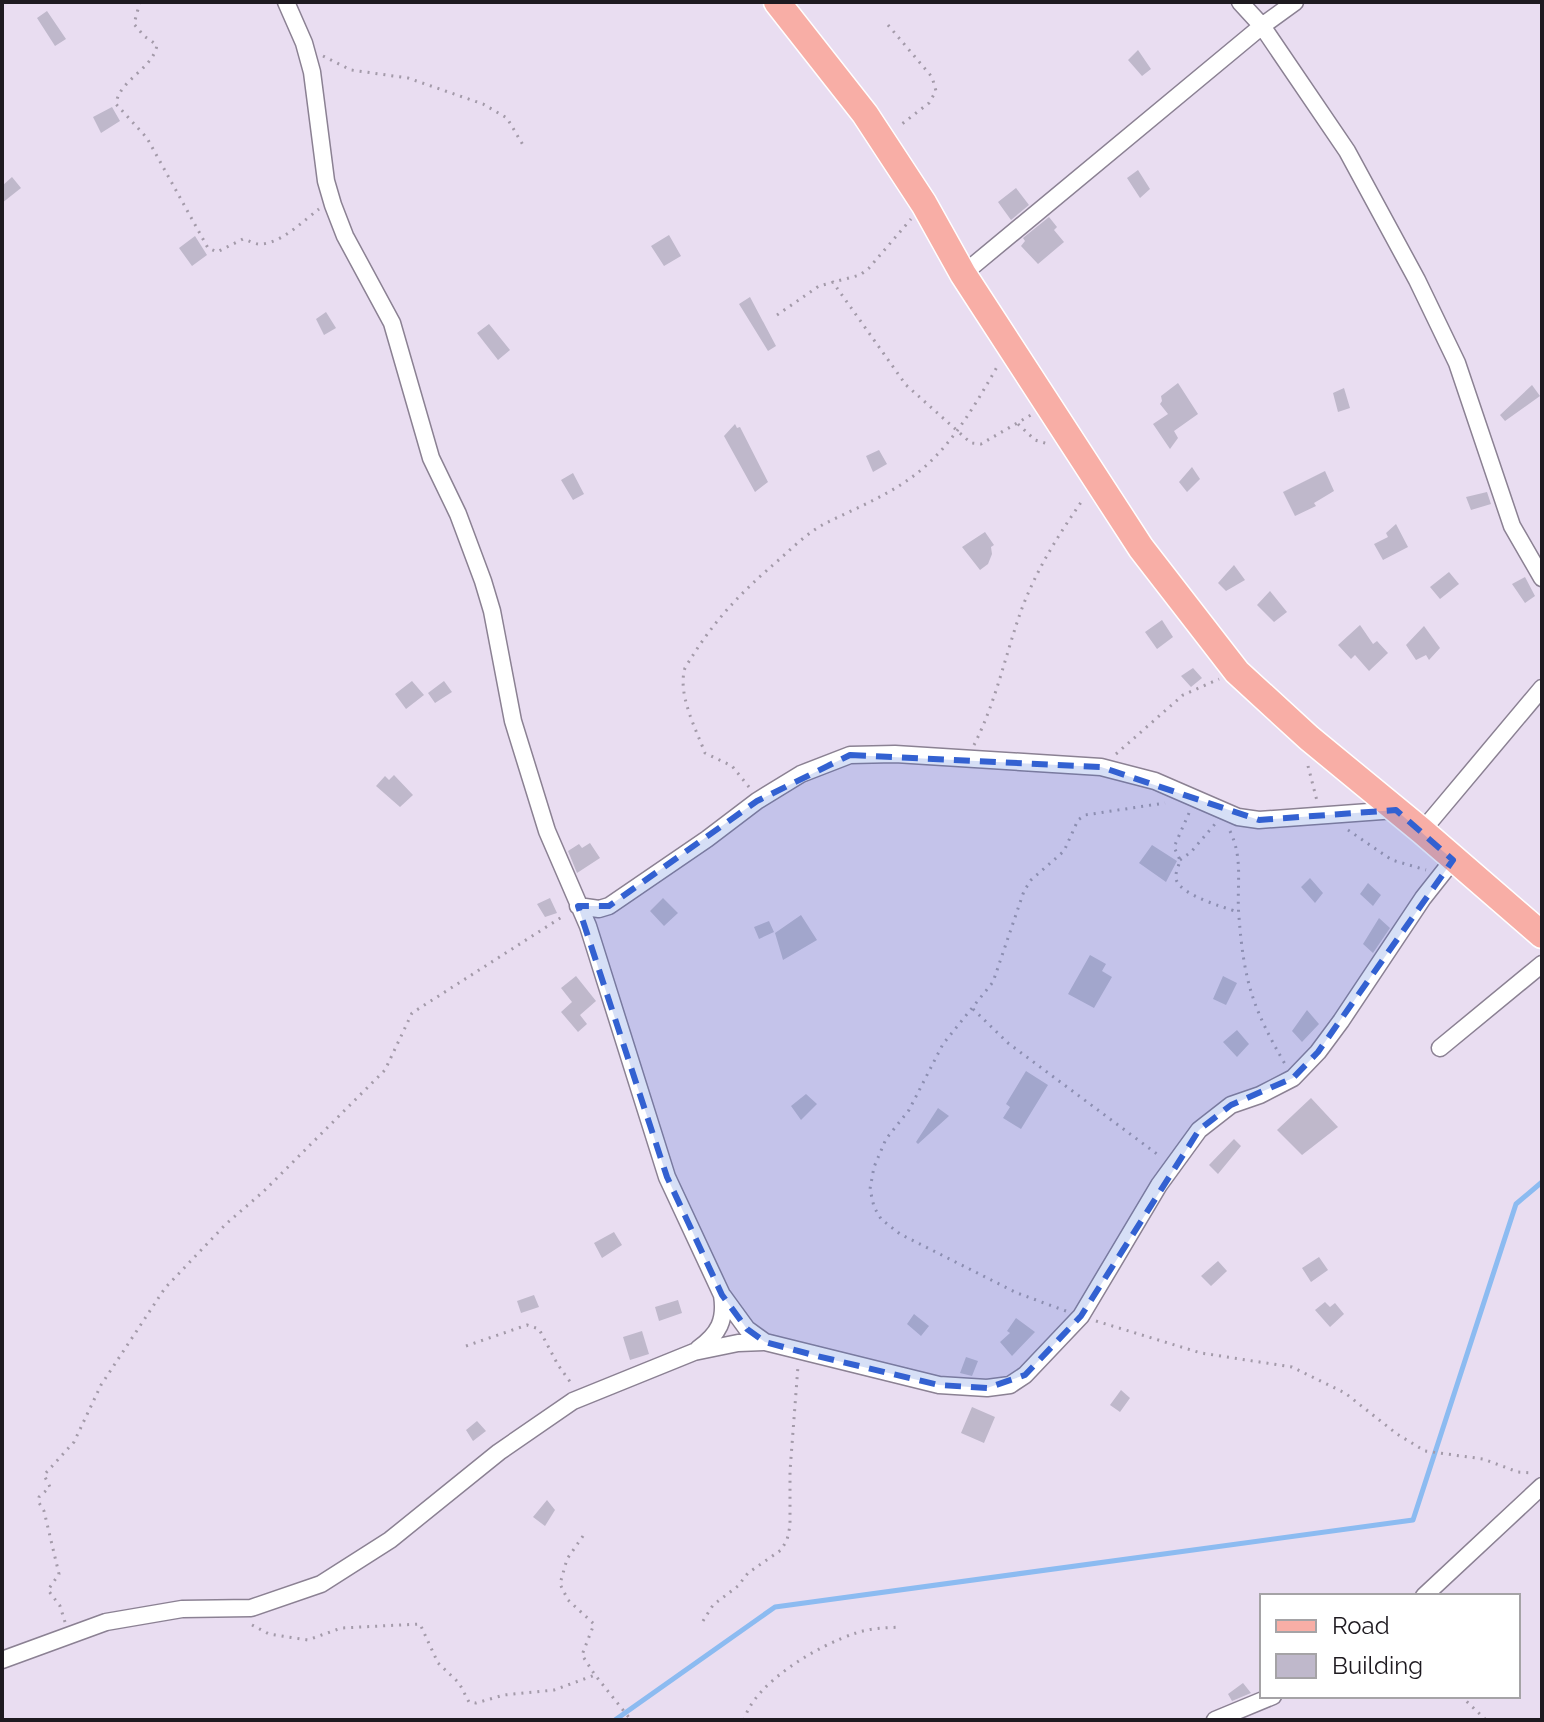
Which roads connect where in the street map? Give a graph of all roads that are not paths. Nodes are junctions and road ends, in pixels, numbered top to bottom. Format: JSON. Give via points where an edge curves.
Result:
{"nodes":[{"id":1,"x":286,"y":2,"type":"edge"},
{"id":2,"x":777,"y":2,"type":"edge"},
{"id":3,"x":1240,"y":2,"type":"edge"},
{"id":4,"x":1295,"y":2,"type":"edge"},
{"id":5,"x":1262,"y":26,"type":"junction"},
{"id":6,"x":963,"y":274,"type":"junction"},
{"id":7,"x":1542,"y":578,"type":"edge"},
{"id":8,"x":1542,"y":688,"type":"edge"},
{"id":9,"x":1396,"y":810,"type":"junction"},
{"id":10,"x":1422,"y":831,"type":"junction"},
{"id":11,"x":1448,"y":867,"type":"junction"},
{"id":12,"x":578,"y":906,"type":"junction"},
{"id":13,"x":1542,"y":935,"type":"edge"},
{"id":14,"x":1542,"y":964,"type":"edge"},
{"id":15,"x":1440,"y":1048,"type":"dead end"},
{"id":16,"x":722,"y":1295,"type":"junction"},
{"id":17,"x":765,"y":1342,"type":"junction"},
{"id":18,"x":694,"y":1352,"type":"junction"},
{"id":19,"x":1541,"y":1479,"type":"edge"},
{"id":20,"x":1426,"y":1594,"type":"edge"},
{"id":21,"x":2,"y":1660,"type":"edge"},
{"id":22,"x":1268,"y":1698,"type":"edge"},
{"id":23,"x":1215,"y":1720,"type":"edge"}],
"edges":[{"from":1,"to":12,"type":"street","via":[[312,72],[333,205],[392,323],[431,458],[476,558],[513,721],[547,831]]},
{"from":2,"to":6,"type":"main road","via":[[881,138]]},
{"from":3,"to":5,"type":"street"},
{"from":4,"to":5,"type":"street"},
{"from":5,"to":6,"type":"street"},
{"from":5,"to":7,"type":"street","via":[[1347,151],[1417,280],[1457,363],[1512,526]]},
{"from":6,"to":9,"type":"main road","via":[[1141,548],[1237,672]]},
{"from":8,"to":10,"type":"street"},
{"from":9,"to":10,"type":"main road"},
{"from":9,"to":12,"type":"street","via":[[1259,820],[1222,815],[1143,777],[1101,767],[850,755],[801,774],[757,801],[619,900],[599,909]]},
{"from":10,"to":11,"type":"main road"},
{"from":11,"to":13,"type":"main road"},
{"from":11,"to":17,"type":"street","via":[[1318,1052],[1293,1078],[1216,1115],[1199,1130],[1081,1316],[1025,1375],[998,1387],[939,1385]]},
{"from":12,"to":16,"type":"street","via":[[667,1177]]},
{"from":14,"to":15,"type":"street"},
{"from":16,"to":17,"type":"street","via":[[747,1329]]},
{"from":16,"to":18,"type":"street","via":[[721,1326]]},
{"from":17,"to":18,"type":"street"},
{"from":18,"to":21,"type":"street","via":[[573,1401],[499,1452],[390,1540],[321,1584],[241,1609],[182,1609],[106,1622]]},
{"from":19,"to":20,"type":"street"},
{"from":22,"to":23,"type":"street"}]}
